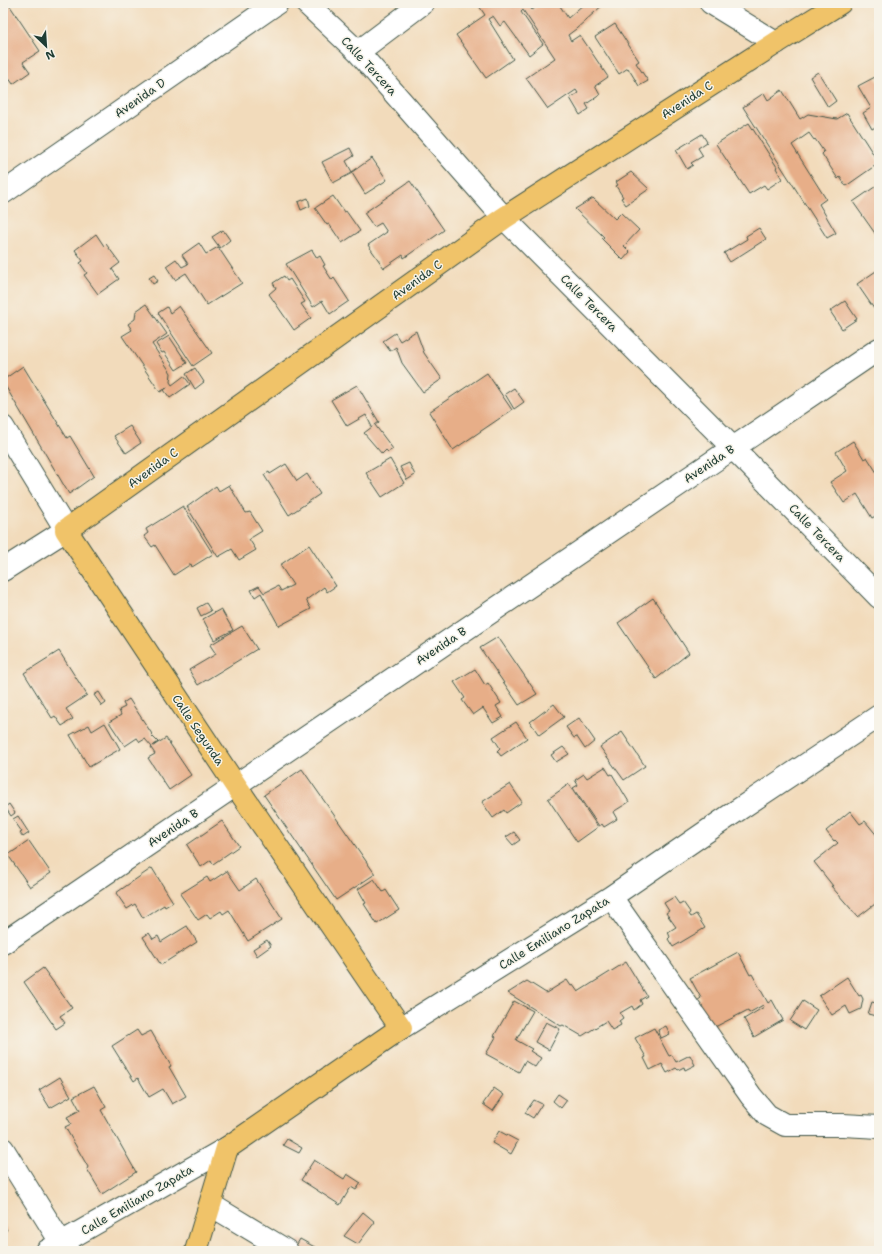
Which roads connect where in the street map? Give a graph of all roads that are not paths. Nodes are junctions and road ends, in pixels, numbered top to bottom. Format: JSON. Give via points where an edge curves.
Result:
{"nodes":[{"id":1,"x":277,"y":3,"type":"edge"},
{"id":2,"x":306,"y":3,"type":"edge"},
{"id":3,"x":424,"y":3,"type":"edge"},
{"id":4,"x":711,"y":3,"type":"edge"},
{"id":5,"x":840,"y":3,"type":"edge"},
{"id":6,"x":776,"y":43,"type":"junction"},
{"id":7,"x":358,"y":52,"type":"junction"},
{"id":8,"x":3,"y":193,"type":"edge"},
{"id":9,"x":504,"y":218,"type":"junction"},
{"id":10,"x":879,"y":349,"type":"edge"},
{"id":11,"x":3,"y":427,"type":"edge"},
{"id":12,"x":733,"y":448,"type":"junction"},
{"id":13,"x":66,"y":530,"type":"junction"},
{"id":14,"x":3,"y":570,"type":"edge"},
{"id":15,"x":879,"y":597,"type":"edge"},
{"id":16,"x":879,"y":716,"type":"edge"},
{"id":17,"x":236,"y":786,"type":"junction"},
{"id":18,"x":611,"y":897,"type":"junction"},
{"id":19,"x":3,"y":942,"type":"edge"},
{"id":20,"x":402,"y":1028,"type":"junction"},
{"id":21,"x":879,"y":1127,"type":"edge"},
{"id":22,"x":227,"y":1148,"type":"junction"},
{"id":23,"x":3,"y":1150,"type":"edge"},
{"id":24,"x":210,"y":1205,"type":"junction"},
{"id":25,"x":59,"y":1248,"type":"edge"},
{"id":26,"x":196,"y":1251,"type":"edge"},
{"id":27,"x":287,"y":1251,"type":"edge"}],
"edges":[{"from":1,"to":8,"type":"street","name":"Avenida D"},
{"from":2,"to":7,"type":"street","name":"Calle Tercera"},
{"from":3,"to":7,"type":"street"},
{"from":4,"to":6,"type":"street"},
{"from":5,"to":6,"type":"main road","name":"Avenida C"},
{"from":6,"to":9,"type":"main road","name":"Avenida C"},
{"from":7,"to":9,"type":"street","name":"Calle Tercera"},
{"from":9,"to":12,"type":"street","name":"Calle Tercera"},
{"from":9,"to":13,"type":"main road","name":"Avenida C"},
{"from":10,"to":12,"type":"street","name":"Avenida B"},
{"from":11,"to":13,"type":"street","name":"Calle Segunda"},
{"from":12,"to":15,"type":"street","name":"Calle Tercera"},
{"from":12,"to":17,"type":"street","name":"Avenida B"},
{"from":13,"to":14,"type":"street","name":"Avenida C"},
{"from":13,"to":17,"type":"main road","name":"Calle Segunda"},
{"from":16,"to":18,"type":"street","name":"Calle Emiliano Zapata"},
{"from":17,"to":19,"type":"street","name":"Avenida B"},
{"from":17,"to":20,"type":"main road","name":"Calle Segunda"},
{"from":18,"to":20,"type":"street","name":"Calle Emiliano Zapata"},
{"from":18,"to":21,"type":"street","via":[[767,1115],[785,1125]]},
{"from":20,"to":22,"type":"main road","name":"Calle Emiliano Zapata"},
{"from":22,"to":24,"type":"main road"},
{"from":22,"to":25,"type":"street","name":"Calle Emiliano Zapata"},
{"from":23,"to":25,"type":"street"},
{"from":24,"to":26,"type":"main road"},
{"from":24,"to":27,"type":"street"}]}
